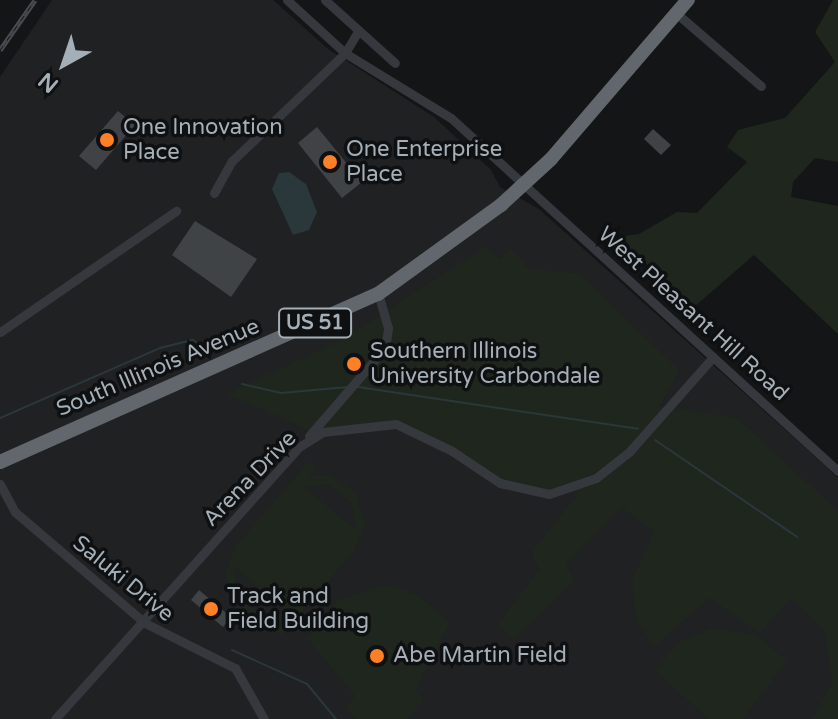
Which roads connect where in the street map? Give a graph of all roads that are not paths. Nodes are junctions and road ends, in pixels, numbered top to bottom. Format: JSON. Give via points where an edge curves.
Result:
{"nodes":[{"id":1,"x":287,"y":0,"type":"edge"},
{"id":2,"x":325,"y":0,"type":"edge"},
{"id":3,"x":688,"y":0,"type":"edge"},
{"id":4,"x":676,"y":13,"type":"junction"},
{"id":5,"x":358,"y":31,"type":"junction"},
{"id":6,"x":345,"y":53,"type":"junction"},
{"id":7,"x":395,"y":63,"type":"dead end"},
{"id":8,"x":761,"y":86,"type":"dead end"},
{"id":9,"x":523,"y":183,"type":"junction"},
{"id":10,"x":214,"y":193,"type":"dead end"},
{"id":11,"x":176,"y":211,"type":"dead end"},
{"id":12,"x":378,"y":294,"type":"junction"},
{"id":13,"x":0,"y":332,"type":"edge"},
{"id":14,"x":713,"y":357,"type":"junction"},
{"id":15,"x":299,"y":447,"type":"junction"},
{"id":16,"x":0,"y":462,"type":"edge"},
{"id":17,"x":838,"y":471,"type":"edge"},
{"id":18,"x":0,"y":484,"type":"edge"},
{"id":19,"x":145,"y":623,"type":"junction"},
{"id":20,"x":55,"y":719,"type":"edge"},
{"id":21,"x":264,"y":719,"type":"edge"}],
"edges":[{"from":1,"to":6,"type":"street","name":"West Pleasant Hill Road"},
{"from":2,"to":5,"type":"street"},
{"from":3,"to":4,"type":"highway","name":"South Illinois Avenue","number":"US 51"},
{"from":4,"to":8,"type":"street"},
{"from":4,"to":9,"type":"highway","name":"South Illinois Avenue","number":"US 51","via":[[569,140]]},
{"from":5,"to":6,"type":"street"},
{"from":5,"to":7,"type":"street"},
{"from":6,"to":9,"type":"street","name":"West Pleasant Hill Road","via":[[451,118]]},
{"from":6,"to":10,"type":"street","via":[[232,161]]},
{"from":9,"to":12,"type":"highway","name":"South Illinois Avenue","number":"US 51"},
{"from":9,"to":14,"type":"street","name":"West Pleasant Hill Road"},
{"from":11,"to":13,"type":"street"},
{"from":12,"to":15,"type":"street","via":[[388,328],[382,353]]},
{"from":12,"to":16,"type":"highway","name":"South Illinois Avenue","number":"US 51"},
{"from":14,"to":15,"type":"street","name":"Arena Drive","via":[[629,452],[596,478],[549,494],[500,483],[452,451],[396,424],[342,428]]},
{"from":14,"to":17,"type":"street","name":"West Pleasant Hill Road"},
{"from":15,"to":19,"type":"street","name":"Arena Drive"},
{"from":18,"to":19,"type":"street","name":"Saluki Drive","via":[[15,512]]},
{"from":19,"to":20,"type":"street","name":"Arena Drive"},
{"from":19,"to":21,"type":"street","name":"Saluki Drive","via":[[177,644],[226,660]]}]}
